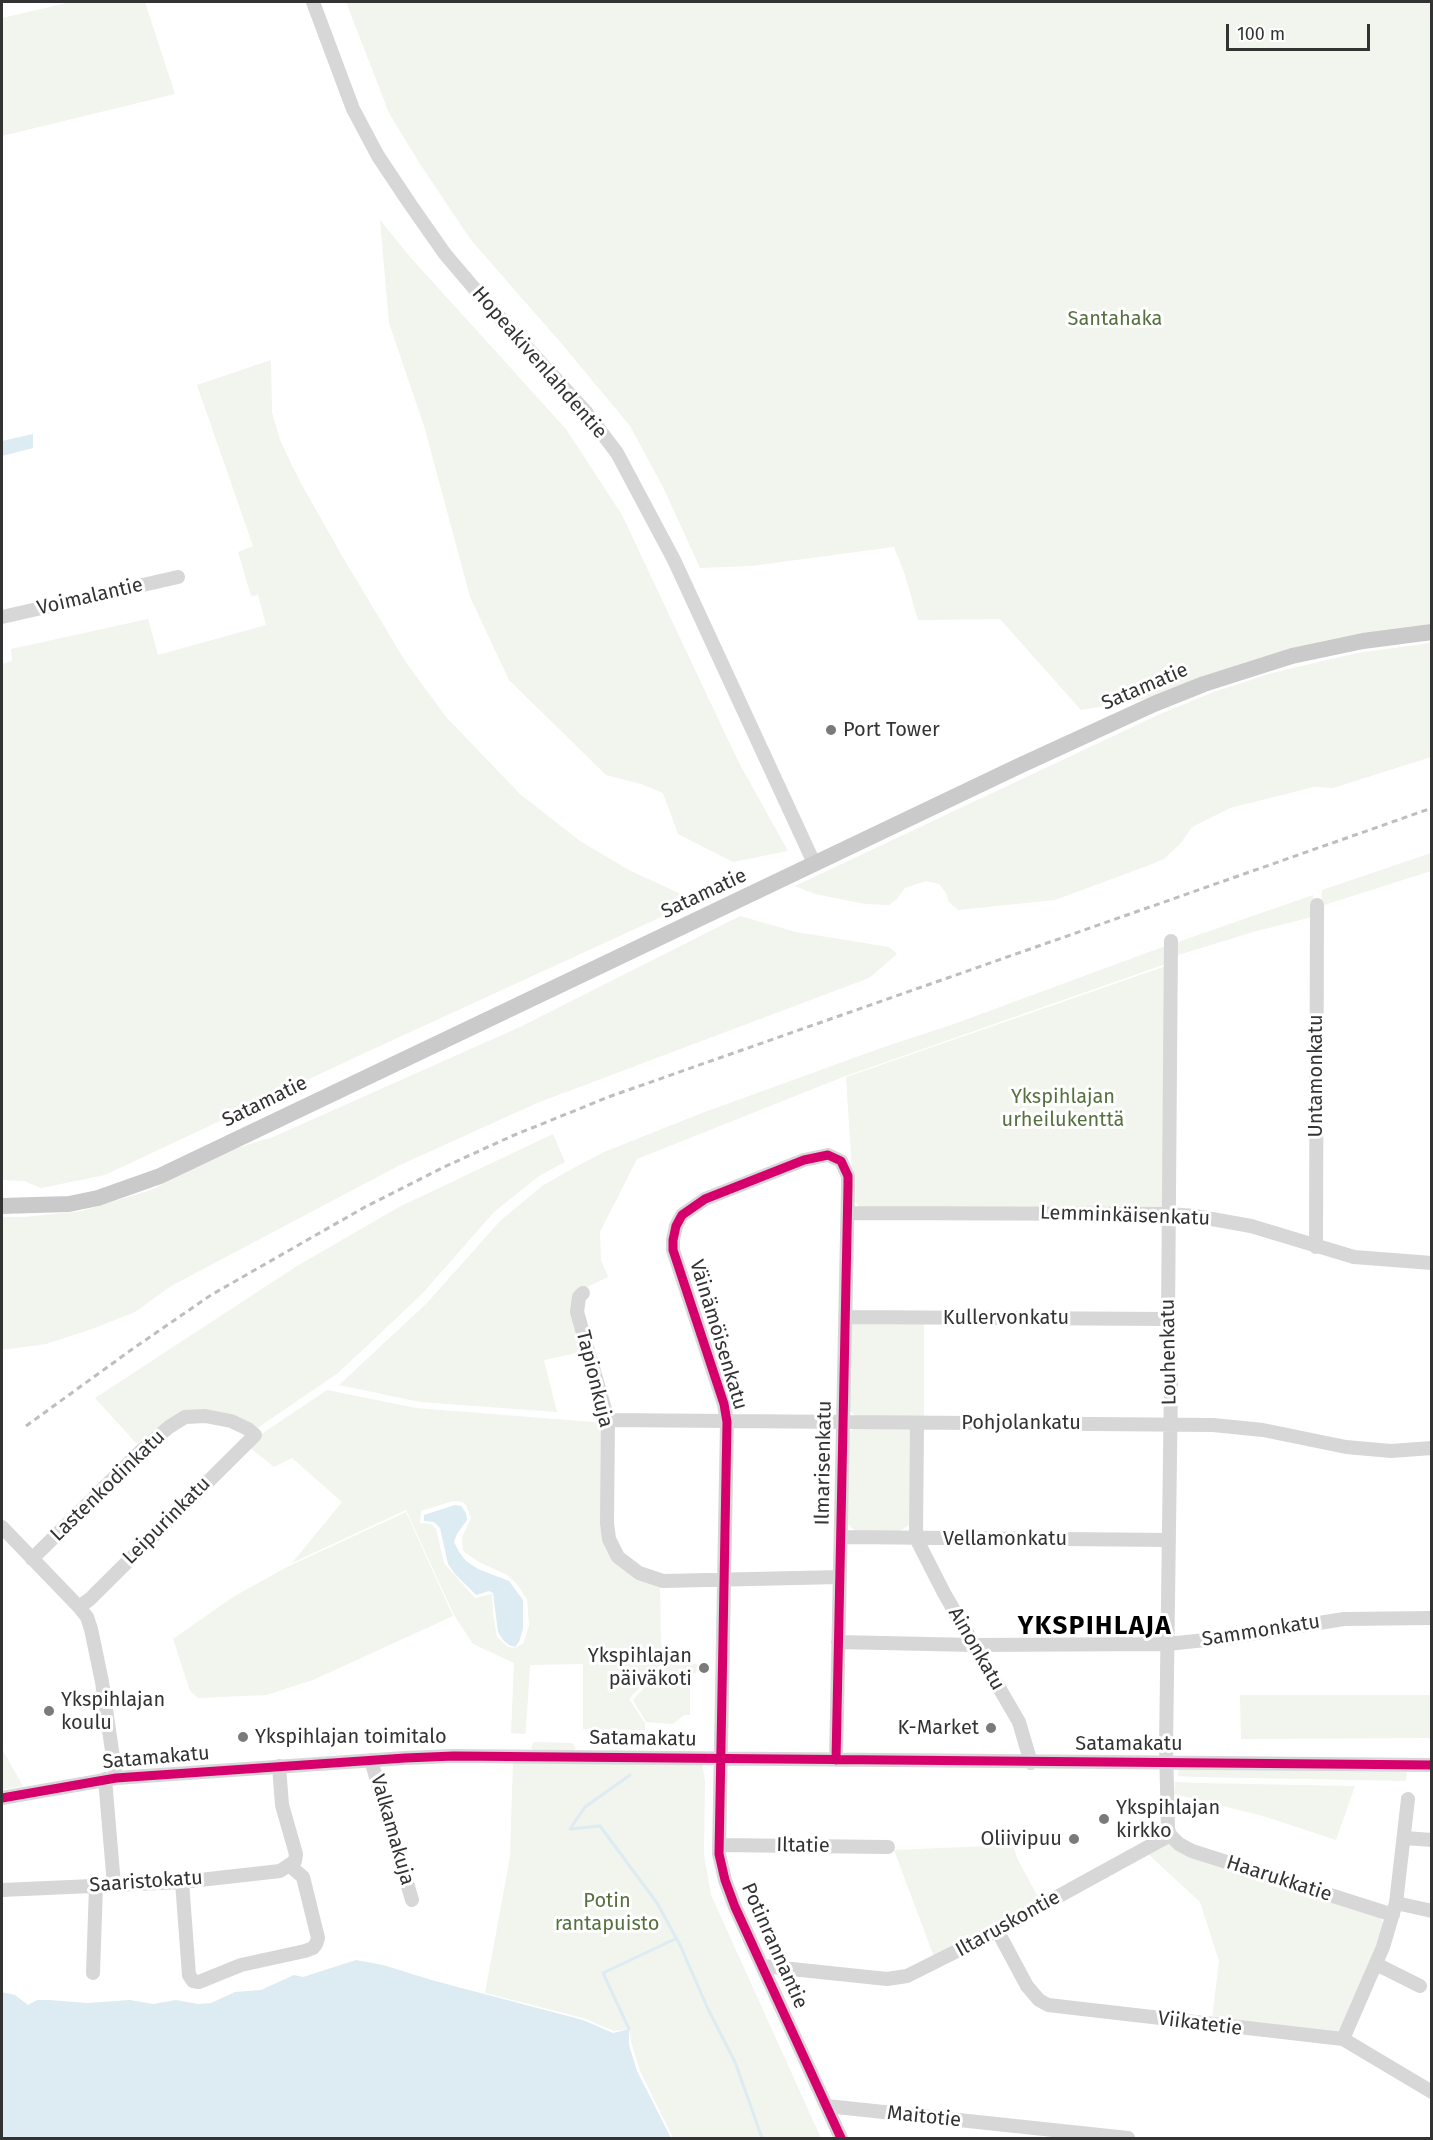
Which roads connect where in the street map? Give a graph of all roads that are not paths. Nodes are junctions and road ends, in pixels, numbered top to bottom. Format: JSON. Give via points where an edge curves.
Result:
{"nodes":[{"id":1,"x":313,"y":2,"type":"edge"},
{"id":2,"x":178,"y":577,"type":"dead end"},
{"id":3,"x":2,"y":617,"type":"edge"},
{"id":4,"x":1431,"y":632,"type":"edge"},
{"id":5,"x":814,"y":863,"type":"junction"},
{"id":6,"x":1317,"y":904,"type":"dead end"},
{"id":7,"x":1171,"y":942,"type":"dead end"},
{"id":8,"x":845,"y":1167,"type":"joint"},
{"id":9,"x":2,"y":1206,"type":"edge"},
{"id":10,"x":848,"y":1213,"type":"junction"},
{"id":11,"x":1169,"y":1214,"type":"junction"},
{"id":12,"x":1316,"y":1247,"type":"junction"},
{"id":13,"x":1431,"y":1263,"type":"edge"},
{"id":14,"x":583,"y":1293,"type":"dead end"},
{"id":15,"x":845,"y":1317,"type":"junction"},
{"id":16,"x":1167,"y":1318,"type":"junction"},
{"id":17,"x":608,"y":1420,"type":"junction"},
{"id":18,"x":727,"y":1422,"type":"junction"},
{"id":19,"x":843,"y":1422,"type":"junction"},
{"id":20,"x":917,"y":1423,"type":"junction"},
{"id":21,"x":1171,"y":1425,"type":"junction"},
{"id":22,"x":255,"y":1436,"type":"joint"},
{"id":23,"x":1431,"y":1448,"type":"edge"},
{"id":24,"x":2,"y":1527,"type":"edge"},
{"id":25,"x":841,"y":1537,"type":"junction"},
{"id":26,"x":916,"y":1538,"type":"junction"},
{"id":27,"x":1169,"y":1540,"type":"junction"},
{"id":28,"x":32,"y":1559,"type":"junction"},
{"id":29,"x":840,"y":1577,"type":"junction"},
{"id":30,"x":723,"y":1581,"type":"junction"},
{"id":31,"x":79,"y":1606,"type":"junction"},
{"id":32,"x":1431,"y":1617,"type":"edge"},
{"id":33,"x":838,"y":1642,"type":"junction"},
{"id":34,"x":1167,"y":1644,"type":"junction"},
{"id":35,"x":974,"y":1645,"type":"junction"},
{"id":36,"x":720,"y":1758,"type":"junction"},
{"id":37,"x":371,"y":1760,"type":"junction"},
{"id":38,"x":836,"y":1760,"type":"junction"},
{"id":39,"x":1031,"y":1762,"type":"junction"},
{"id":40,"x":1166,"y":1762,"type":"junction"},
{"id":41,"x":1431,"y":1765,"type":"edge"},
{"id":42,"x":279,"y":1766,"type":"junction"},
{"id":43,"x":110,"y":1779,"type":"junction"},
{"id":44,"x":2,"y":1798,"type":"edge"},
{"id":45,"x":1408,"y":1798,"type":"dead end"},
{"id":46,"x":1170,"y":1835,"type":"junction"},
{"id":47,"x":1405,"y":1838,"type":"junction"},
{"id":48,"x":1431,"y":1840,"type":"edge"},
{"id":49,"x":719,"y":1845,"type":"junction"},
{"id":50,"x":888,"y":1847,"type":"dead end"},
{"id":51,"x":290,"y":1866,"type":"junction"},
{"id":52,"x":182,"y":1882,"type":"junction"},
{"id":53,"x":114,"y":1885,"type":"junction"},
{"id":54,"x":96,"y":1886,"type":"junction"},
{"id":55,"x":2,"y":1890,"type":"edge"},
{"id":56,"x":412,"y":1899,"type":"dead end"},
{"id":57,"x":1394,"y":1909,"type":"junction"},
{"id":58,"x":1431,"y":1911,"type":"edge"},
{"id":59,"x":997,"y":1930,"type":"junction"},
{"id":60,"x":1376,"y":1964,"type":"junction"},
{"id":61,"x":763,"y":1966,"type":"junction"},
{"id":62,"x":93,"y":1973,"type":"dead end"},
{"id":63,"x":1420,"y":1986,"type":"dead end"},
{"id":64,"x":1343,"y":2040,"type":"junction"},
{"id":65,"x":1431,"y":2092,"type":"edge"},
{"id":66,"x":827,"y":2106,"type":"junction"},
{"id":67,"x":841,"y":2139,"type":"edge"},
{"id":68,"x":1128,"y":2139,"type":"edge"}],
"edges":[{"from":1,"to":5,"type":"street","name":"Hopeakivenlahdentie","via":[[353,109],[400,189],[446,254],[586,412],[617,453],[674,560]]},
{"from":2,"to":3,"type":"street","name":"Voimalantie"},
{"from":4,"to":5,"type":"main road","name":"Satamatie","via":[[1292,656],[1204,684]]},
{"from":5,"to":9,"type":"main road","name":"Satamatie","via":[[160,1176],[69,1204]]},
{"from":6,"to":12,"type":"street","name":"Untamonkatu"},
{"from":7,"to":11,"type":"street","name":"Louhenkatu"},
{"from":8,"to":10,"type":"street","name":"Ilmarisenkatu"},
{"from":8,"to":18,"type":"street","name":"Väinämöisenkatu","via":[[828,1155],[804,1160],[705,1199],[682,1215],[676,1226],[673,1250]]},
{"from":10,"to":11,"type":"street","name":"Lemminkäisenkatu"},
{"from":10,"to":15,"type":"street","name":"Ilmarisenkatu"},
{"from":11,"to":12,"type":"street","name":"Lemminkäisenkatu","via":[[1221,1219]]},
{"from":11,"to":16,"type":"street","name":"Louhenkatu"},
{"from":12,"to":13,"type":"street","name":"Lemminkäisenkatu","via":[[1354,1257]]},
{"from":14,"to":17,"type":"street","name":"Tapionkuja","via":[[577,1312]]},
{"from":15,"to":16,"type":"street","name":"Kullervonkatu"},
{"from":15,"to":19,"type":"street","name":"Ilmarisenkatu"},
{"from":16,"to":21,"type":"street","name":"Louhenkatu"},
{"from":17,"to":18,"type":"street","name":"Pohjolankatu"},
{"from":17,"to":30,"type":"street","name":"Tapionkuja","via":[[607,1523],[609,1539],[618,1557],[633,1569],[663,1581]]},
{"from":18,"to":19,"type":"street","name":"Pohjolankatu"},
{"from":18,"to":30,"type":"street","name":"Väinämöisenkatu"},
{"from":19,"to":20,"type":"street","name":"Pohjolankatu"},
{"from":19,"to":25,"type":"street","name":"Ilmarisenkatu"},
{"from":20,"to":21,"type":"street","name":"Pohjolankatu"},
{"from":20,"to":26,"type":"street"},
{"from":21,"to":23,"type":"street","name":"Pohjolankatu","via":[[1263,1430],[1346,1448]]},
{"from":21,"to":27,"type":"street","name":"Louhenkatu"},
{"from":22,"to":28,"type":"street","name":"Lastenkodinkatu","via":[[231,1420],[185,1418],[142,1449]]},
{"from":22,"to":31,"type":"street","name":"Leipurinkatu"},
{"from":24,"to":28,"type":"street"},
{"from":25,"to":26,"type":"street","name":"Vellamonkatu"},
{"from":25,"to":29,"type":"street","name":"Ilmarisenkatu"},
{"from":26,"to":27,"type":"street","name":"Vellamonkatu"},
{"from":26,"to":35,"type":"street","name":"Ainonkatu"},
{"from":27,"to":34,"type":"street","name":"Louhenkatu"},
{"from":28,"to":31,"type":"street"},
{"from":29,"to":30,"type":"street"},
{"from":29,"to":33,"type":"street","name":"Ilmarisenkatu"},
{"from":30,"to":36,"type":"street","name":"Väinämöisenkatu"},
{"from":31,"to":43,"type":"street","via":[[91,1629],[102,1683]]},
{"from":32,"to":34,"type":"street","name":"Sammonkatu","via":[[1344,1619]]},
{"from":33,"to":35,"type":"street","name":"Sammonkatu"},
{"from":33,"to":38,"type":"street","name":"Ilmarisenkatu"},
{"from":34,"to":35,"type":"street","name":"Sammonkatu"},
{"from":34,"to":40,"type":"street","name":"Louhenkatu"},
{"from":35,"to":39,"type":"street","name":"Ainonkatu","via":[[1019,1722]]},
{"from":36,"to":37,"type":"street","name":"Satamakatu","via":[[454,1756]]},
{"from":36,"to":38,"type":"street","name":"Satamakatu"},
{"from":36,"to":49,"type":"street","name":"Potinrannantie"},
{"from":37,"to":42,"type":"street","name":"Satamakatu"},
{"from":37,"to":56,"type":"street","name":"Valkamakuja"},
{"from":38,"to":39,"type":"street","name":"Satamakatu"},
{"from":39,"to":40,"type":"street","name":"Satamakatu"},
{"from":40,"to":41,"type":"street","name":"Satamakatu"},
{"from":40,"to":46,"type":"street"},
{"from":42,"to":43,"type":"street","name":"Satamakatu"},
{"from":42,"to":51,"type":"street","via":[[282,1804],[296,1854]]},
{"from":43,"to":44,"type":"street","name":"Satamakatu"},
{"from":43,"to":53,"type":"street"},
{"from":45,"to":47,"type":"street"},
{"from":46,"to":57,"type":"street","name":"Haarukkatie","via":[[1179,1844],[1202,1854]]},
{"from":46,"to":59,"type":"street","name":"Iltaruskontie"},
{"from":47,"to":48,"type":"street"},
{"from":47,"to":57,"type":"street"},
{"from":49,"to":50,"type":"street","name":"Iltatie"},
{"from":49,"to":61,"type":"street","name":"Potinrannantie","via":[[725,1880]]},
{"from":51,"to":52,"type":"street","name":"Saaristokatu","via":[[268,1874]]},
{"from":51,"to":52,"type":"street","via":[[303,1877],[318,1938],[313,1948],[241,1965],[199,1982],[189,1975]]},
{"from":52,"to":53,"type":"street","name":"Saaristokatu"},
{"from":53,"to":54,"type":"street","name":"Saaristokatu"},
{"from":54,"to":55,"type":"street","name":"Saaristokatu"},
{"from":54,"to":62,"type":"street"},
{"from":57,"to":58,"type":"street","name":"Haarukkatie"},
{"from":57,"to":60,"type":"street"},
{"from":59,"to":61,"type":"street","name":"Iltaruskontie","via":[[925,1969],[896,1978]]},
{"from":59,"to":64,"type":"street","name":"Viikatetie","via":[[1027,1986],[1048,2006]]},
{"from":60,"to":63,"type":"street"},
{"from":60,"to":64,"type":"street"},
{"from":61,"to":66,"type":"street","name":"Potinrannantie"},
{"from":64,"to":65,"type":"street","name":"Viikatetie"},
{"from":66,"to":67,"type":"street","name":"Potinrannantie"},
{"from":66,"to":68,"type":"street","name":"Maitotie"}]}
